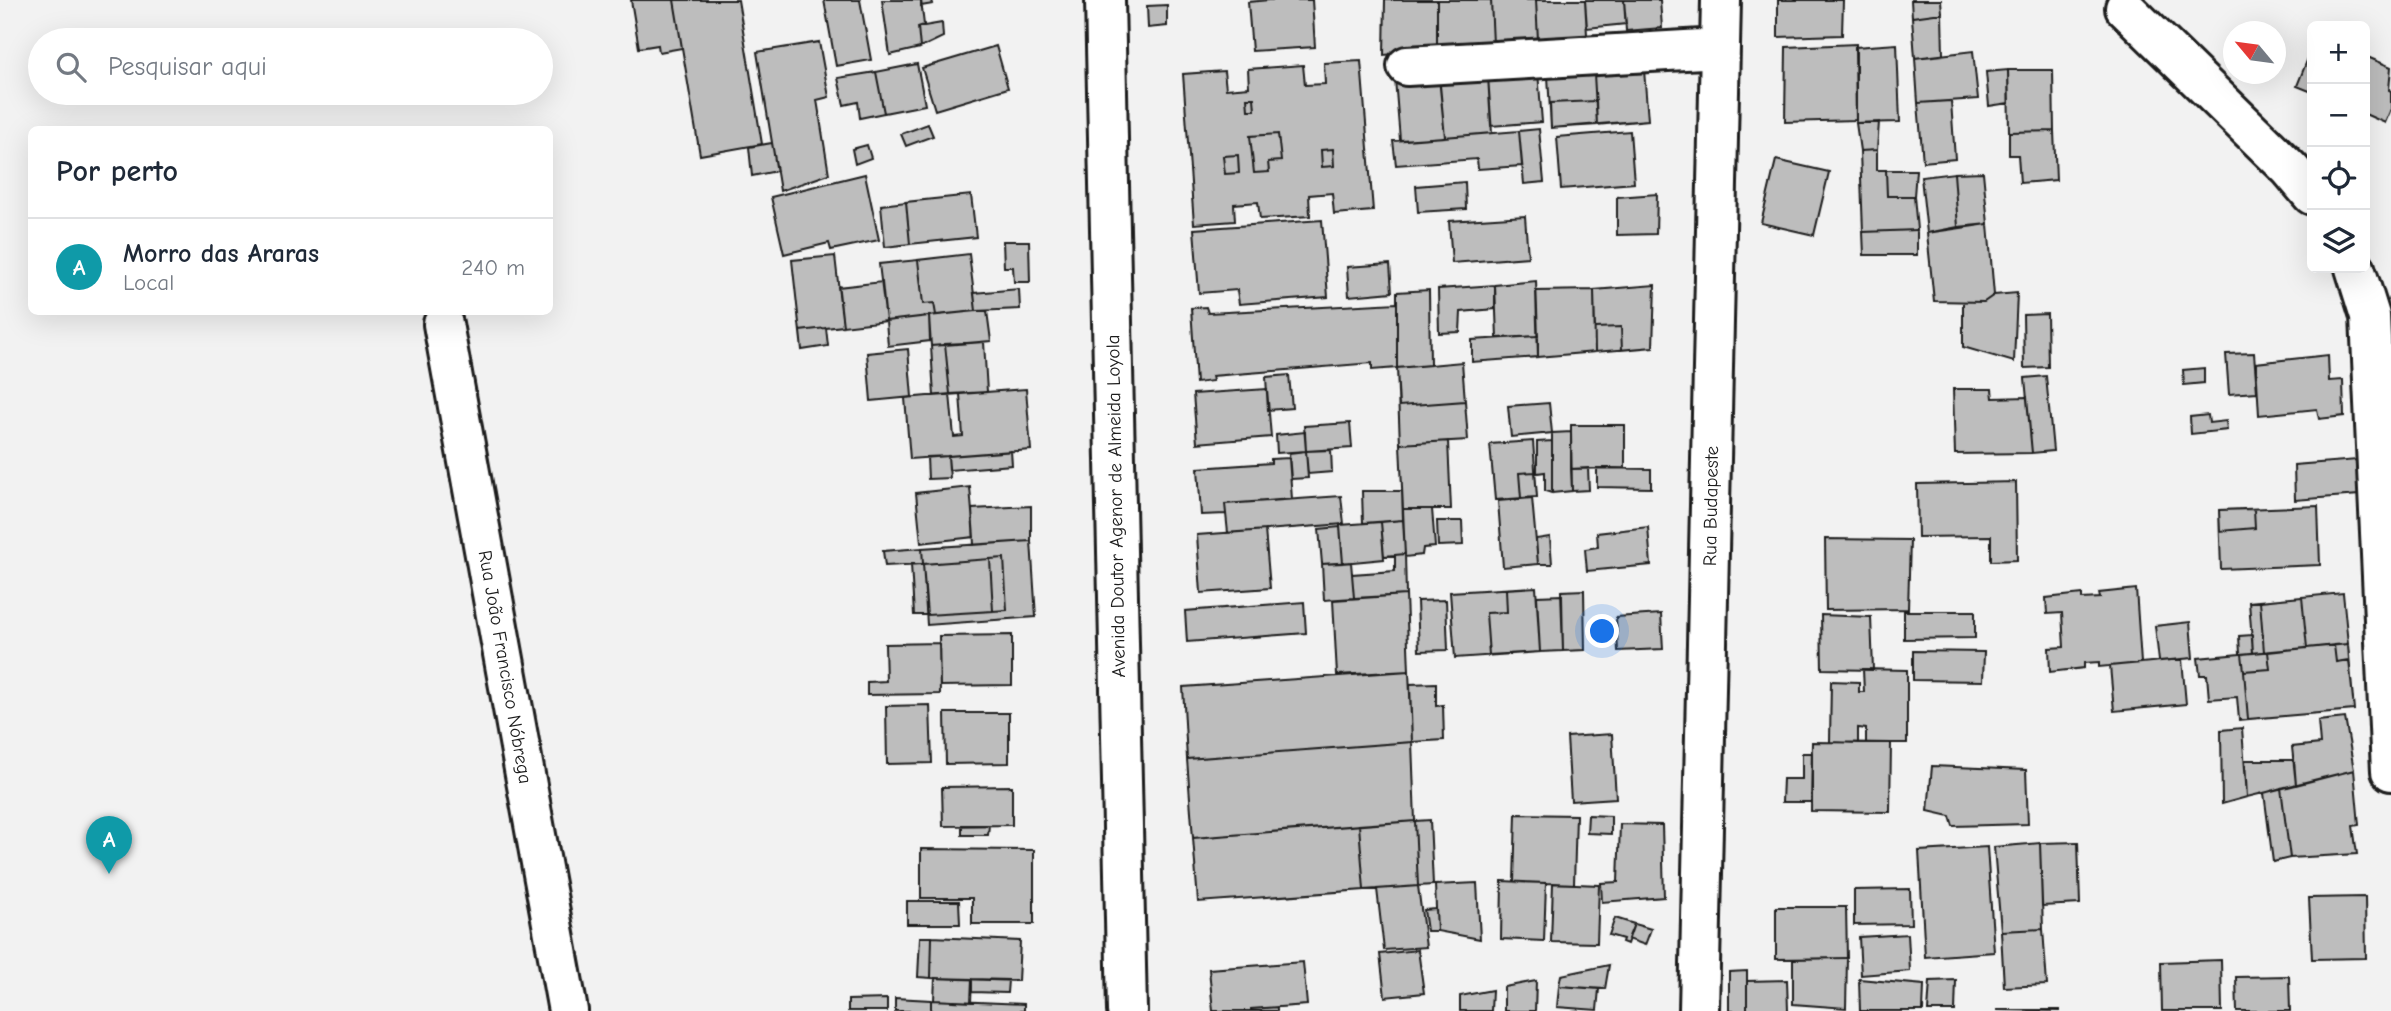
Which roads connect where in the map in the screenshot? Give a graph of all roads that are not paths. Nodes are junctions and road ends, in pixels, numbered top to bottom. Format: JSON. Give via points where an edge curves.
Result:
{"nodes":[{"id":1,"x":1105,"y":0,"type":"edge"},
{"id":2,"x":1721,"y":0,"type":"edge"},
{"id":3,"x":2124,"y":3,"type":"edge"},
{"id":4,"x":1720,"y":48,"type":"junction"},
{"id":5,"x":1407,"y":66,"type":"dead end"},
{"id":6,"x":2307,"y":189,"type":"edge"},
{"id":7,"x":2357,"y":273,"type":"edge"},
{"id":8,"x":443,"y":324,"type":"dead end"},
{"id":9,"x":2391,"y":771,"type":"edge"},
{"id":10,"x":568,"y":1011,"type":"edge"},
{"id":11,"x":1127,"y":1011,"type":"edge"},
{"id":12,"x":1699,"y":1011,"type":"edge"}],
"edges":[{"from":1,"to":11,"type":"street","name":"Avenida Doutor Agenor de Almeida Loyola"},
{"from":2,"to":4,"type":"street","name":"Rua Budapeste"},
{"from":3,"to":6,"type":"street"},
{"from":4,"to":5,"type":"street"},
{"from":4,"to":12,"type":"street","name":"Rua Budapeste"},
{"from":7,"to":9,"type":"street","via":[[2370,316]]},
{"from":8,"to":10,"type":"street","name":"Rua João Francisco Nóbrega"}]}
